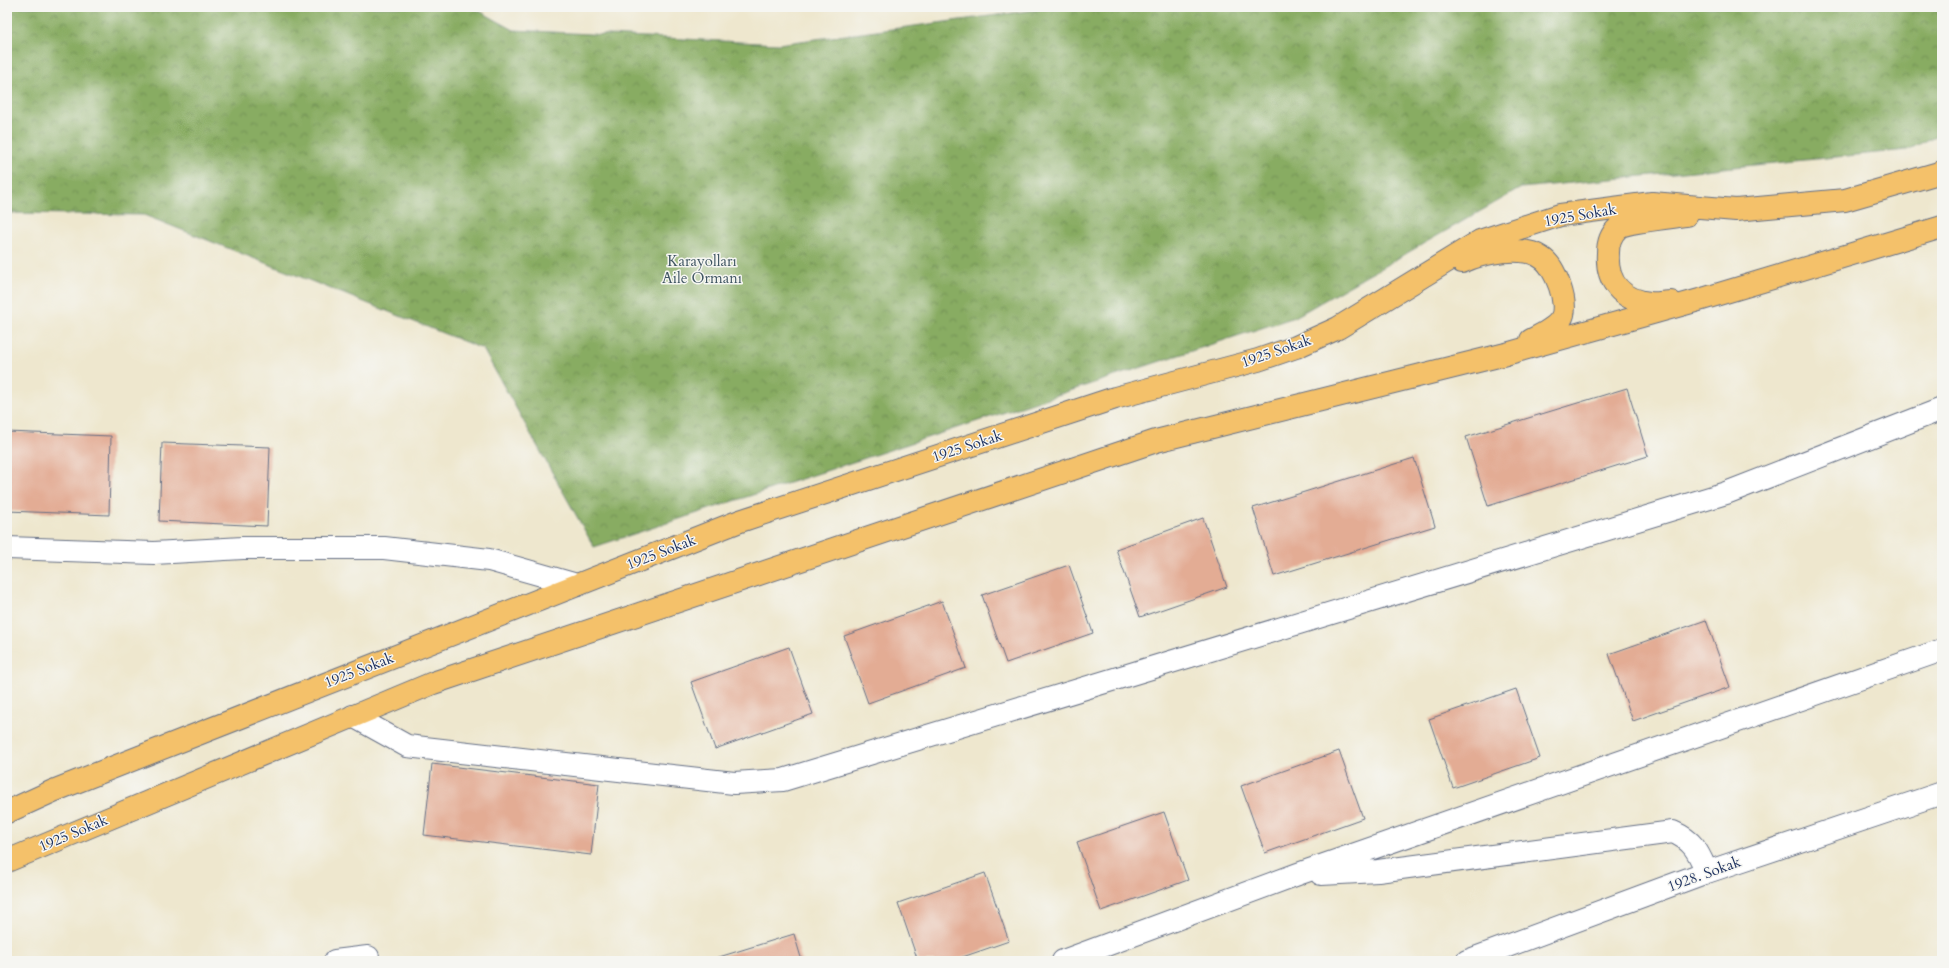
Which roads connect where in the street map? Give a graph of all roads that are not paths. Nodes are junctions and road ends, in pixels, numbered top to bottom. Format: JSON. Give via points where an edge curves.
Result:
{"nodes":[{"id":1,"x":1942,"y":172,"type":"edge"},
{"id":2,"x":1736,"y":210,"type":"junction"},
{"id":3,"x":1942,"y":227,"type":"edge"},
{"id":4,"x":1402,"y":289,"type":"junction"},
{"id":5,"x":1699,"y":300,"type":"junction"},
{"id":6,"x":1506,"y":354,"type":"junction"},
{"id":7,"x":1942,"y":409,"type":"edge"},
{"id":8,"x":7,"y":548,"type":"edge"},
{"id":9,"x":577,"y":585,"type":"junction"},
{"id":10,"x":1942,"y":650,"type":"edge"},
{"id":11,"x":353,"y":716,"type":"junction"},
{"id":12,"x":1942,"y":793,"type":"edge"},
{"id":13,"x":7,"y":812,"type":"edge"},
{"id":14,"x":7,"y":861,"type":"edge"},
{"id":15,"x":1708,"y":872,"type":"junction"},
{"id":16,"x":1298,"y":874,"type":"junction"},
{"id":17,"x":368,"y":957,"type":"dead end"},
{"id":18,"x":335,"y":961,"type":"edge"},
{"id":19,"x":1063,"y":961,"type":"edge"},
{"id":20,"x":1467,"y":961,"type":"edge"}],
"edges":[{"from":1,"to":2,"type":"main road","name":"1925 Sokak","via":[[1845,200]]},
{"from":2,"to":4,"type":"main road","name":"1925 Sokak","via":[[1652,203],[1560,215],[1480,241]]},
{"from":2,"to":5,"type":"main road","via":[[1653,219],[1618,227],[1608,240],[1607,260],[1610,275],[1617,289],[1633,298],[1650,303]]},
{"from":3,"to":5,"type":"main road","name":"1925 Sokak"},
{"from":4,"to":6,"type":"main road","via":[[1474,257],[1503,251],[1527,252],[1543,258],[1554,272],[1562,291],[1562,319],[1548,331]]},
{"from":4,"to":9,"type":"main road","name":"1925 Sokak","via":[[1338,328],[1296,347],[1258,360],[1115,398],[762,514]]},
{"from":5,"to":6,"type":"main road","name":"1925 Sokak"},
{"from":6,"to":11,"type":"main road","name":"1925 Sokak","via":[[1156,441],[440,680]]},
{"from":7,"to":11,"type":"street","via":[[1726,493],[784,780],[734,783],[407,746]]},
{"from":8,"to":9,"type":"street","via":[[154,553],[243,548],[384,548],[489,560]]},
{"from":9,"to":13,"type":"main road","name":"1925 Sokak","via":[[53,791]]},
{"from":10,"to":16,"type":"street"},
{"from":11,"to":14,"type":"main road","name":"1925 Sokak"},
{"from":12,"to":15,"type":"street","name":"1928. Sokak"},
{"from":15,"to":16,"type":"street","via":[[1686,838],[1673,832],[1378,871]]},
{"from":15,"to":20,"type":"street","name":"1928. Sokak"},
{"from":16,"to":19,"type":"street"},
{"from":17,"to":18,"type":"street"}]}
